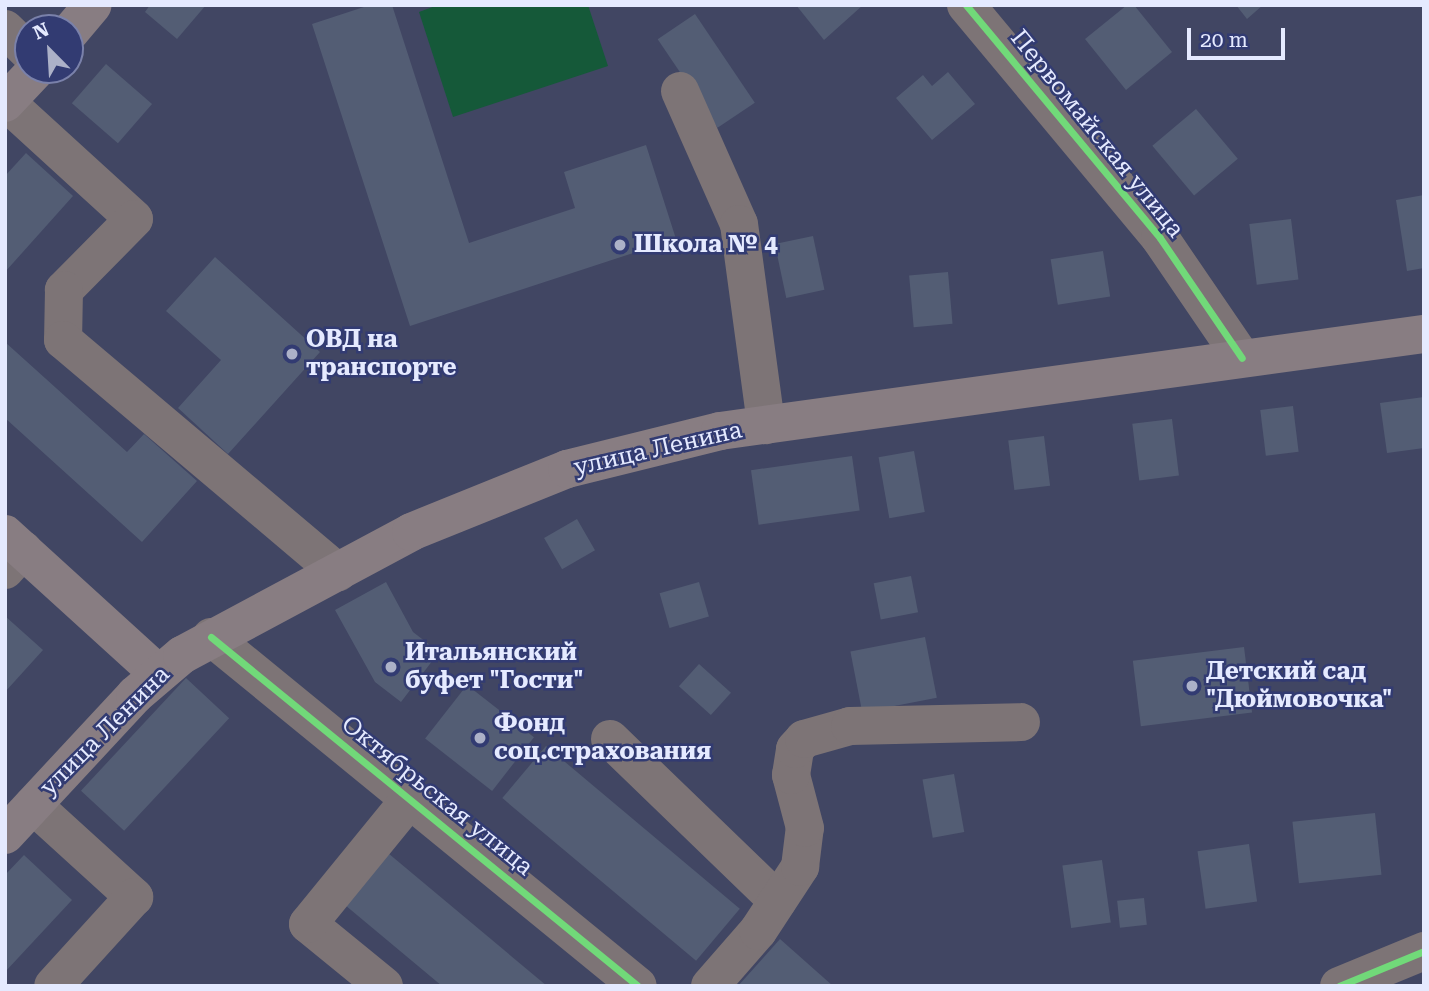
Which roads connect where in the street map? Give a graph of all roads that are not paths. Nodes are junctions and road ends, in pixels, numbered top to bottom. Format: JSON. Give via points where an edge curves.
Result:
{"nodes":[{"id":1,"x":966,"y":5,"type":"edge"},
{"id":2,"x":23,"y":84,"type":"edge"},
{"id":3,"x":680,"y":91,"type":"dead end"},
{"id":4,"x":5,"y":103,"type":"edge"},
{"id":5,"x":1424,"y":334,"type":"edge"},
{"id":6,"x":1242,"y":358,"type":"junction"},
{"id":7,"x":766,"y":425,"type":"junction"},
{"id":8,"x":11,"y":551,"type":"edge"},
{"id":9,"x":338,"y":572,"type":"junction"},
{"id":10,"x":211,"y":637,"type":"junction"},
{"id":11,"x":159,"y":674,"type":"junction"},
{"id":12,"x":1021,"y":722,"type":"dead end"},
{"id":13,"x":610,"y":739,"type":"dead end"},
{"id":14,"x":410,"y":799,"type":"junction"},
{"id":15,"x":33,"y":805,"type":"junction"},
{"id":16,"x":5,"y":835,"type":"edge"},
{"id":17,"x":778,"y":901,"type":"junction"},
{"id":18,"x":1424,"y":952,"type":"edge"},
{"id":19,"x":54,"y":986,"type":"edge"},
{"id":20,"x":384,"y":986,"type":"edge"},
{"id":21,"x":638,"y":986,"type":"edge"},
{"id":22,"x":710,"y":986,"type":"edge"},
{"id":23,"x":1339,"y":986,"type":"edge"}],
"edges":[{"from":1,"to":6,"type":"street","name":"Первомайская улица","via":[[1160,238]]},
{"from":2,"to":4,"type":"main road"},
{"from":3,"to":7,"type":"street","via":[[739,224]]},
{"from":4,"to":9,"type":"street","via":[[134,219],[64,290],[63,340]]},
{"from":5,"to":6,"type":"main road","name":"улица Ленина"},
{"from":6,"to":7,"type":"main road","name":"улица Ленина"},
{"from":7,"to":9,"type":"main road","name":"улица Ленина","via":[[720,431],[567,469],[411,532]]},
{"from":8,"to":11,"type":"main road"},
{"from":9,"to":10,"type":"main road","name":"улица Ленина"},
{"from":10,"to":11,"type":"main road","name":"улица Ленина"},
{"from":10,"to":14,"type":"street","name":"Октябрьская улица"},
{"from":11,"to":15,"type":"main road","name":"улица Ленина"},
{"from":12,"to":17,"type":"street","via":[[850,726],[804,739],[795,749],[791,775],[806,848],[800,867]]},
{"from":13,"to":17,"type":"street"},
{"from":14,"to":20,"type":"street","via":[[307,924]]},
{"from":14,"to":21,"type":"street","name":"Октябрьская улица"},
{"from":15,"to":16,"type":"main road","name":"улица Ленина"},
{"from":15,"to":19,"type":"street","via":[[134,897]]},
{"from":17,"to":22,"type":"street"},
{"from":18,"to":23,"type":"street"}]}
